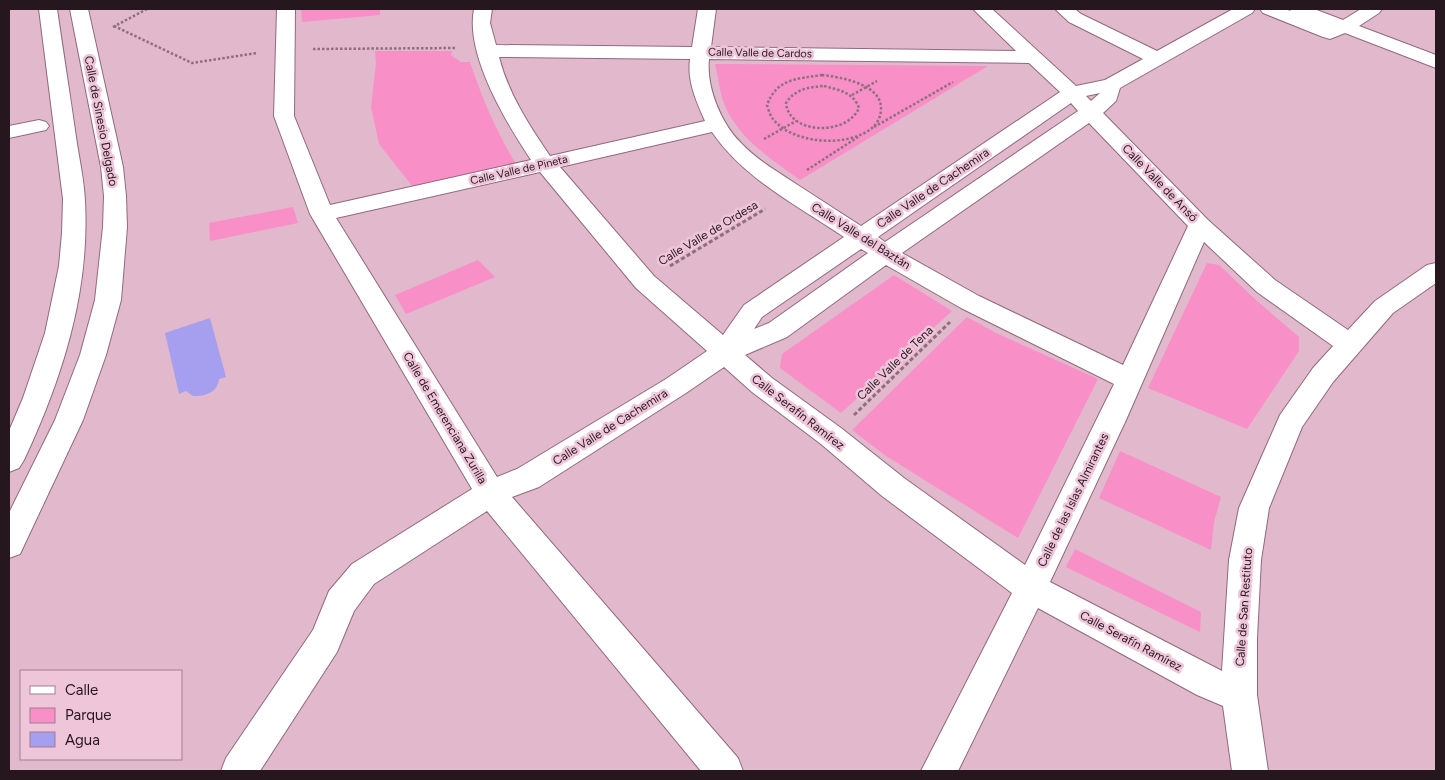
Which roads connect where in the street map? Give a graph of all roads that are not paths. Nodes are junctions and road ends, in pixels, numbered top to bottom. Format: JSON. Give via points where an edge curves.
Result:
{"nodes":[{"id":1,"x":48,"y":9,"type":"edge"},
{"id":2,"x":78,"y":9,"type":"edge"},
{"id":3,"x":286,"y":9,"type":"edge"},
{"id":4,"x":483,"y":9,"type":"edge"},
{"id":5,"x":707,"y":9,"type":"edge"},
{"id":6,"x":982,"y":9,"type":"edge"},
{"id":7,"x":1064,"y":9,"type":"edge"},
{"id":8,"x":1246,"y":9,"type":"edge"},
{"id":9,"x":1269,"y":9,"type":"edge"},
{"id":10,"x":1298,"y":9,"type":"edge"},
{"id":11,"x":1373,"y":9,"type":"edge"},
{"id":12,"x":1344,"y":27,"type":"junction"},
{"id":13,"x":475,"y":49,"type":"junction"},
{"id":14,"x":700,"y":52,"type":"junction"},
{"id":15,"x":1034,"y":58,"type":"junction"},
{"id":16,"x":1157,"y":59,"type":"junction"},
{"id":17,"x":1436,"y":62,"type":"edge"},
{"id":18,"x":1111,"y":84,"type":"junction"},
{"id":19,"x":1072,"y":93,"type":"junction"},
{"id":20,"x":1090,"y":112,"type":"junction"},
{"id":21,"x":717,"y":125,"type":"junction"},
{"id":22,"x":39,"y":126,"type":"dead end"},
{"id":23,"x":9,"y":132,"type":"edge"},
{"id":24,"x":544,"y":164,"type":"junction"},
{"id":25,"x":322,"y":214,"type":"junction"},
{"id":26,"x":1200,"y":225,"type":"junction"},
{"id":27,"x":861,"y":237,"type":"junction"},
{"id":28,"x":886,"y":254,"type":"junction"},
{"id":29,"x":1436,"y":271,"type":"edge"},
{"id":30,"x":1349,"y":344,"type":"junction"},
{"id":31,"x":725,"y":352,"type":"junction"},
{"id":32,"x":1128,"y":379,"type":"junction"},
{"id":33,"x":9,"y":460,"type":"edge"},
{"id":34,"x":490,"y":493,"type":"junction"},
{"id":35,"x":9,"y":544,"type":"edge"},
{"id":36,"x":1031,"y":588,"type":"junction"},
{"id":37,"x":1239,"y":695,"type":"junction"},
{"id":38,"x":239,"y":771,"type":"edge"},
{"id":39,"x":725,"y":771,"type":"edge"},
{"id":40,"x":939,"y":771,"type":"edge"},
{"id":41,"x":1250,"y":771,"type":"edge"}],
"edges":[{"from":1,"to":33,"type":"street","via":[[74,199],[75,230],[59,331],[21,436]]},
{"from":2,"to":35,"type":"street","name":"Calle de Sinesio Delgado","via":[[112,167],[115,196],[108,300],[93,356],[69,420]]},
{"from":3,"to":25,"type":"street","name":"Calle de Emerenciana Zurilla","via":[[275,50],[284,116]]},
{"from":4,"to":13,"type":"street","name":"Calle Serafín Ramírez"},
{"from":5,"to":14,"type":"street","name":"Calle Valle del Baztán"},
{"from":6,"to":15,"type":"street","name":"Calle Valle de Ansó"},
{"from":7,"to":16,"type":"street","via":[[1074,18]]},
{"from":8,"to":16,"type":"street","name":"Calle Valle de Cachemira"},
{"from":9,"to":12,"type":"street","via":[[1330,33]]},
{"from":10,"to":12,"type":"street"},
{"from":11,"to":12,"type":"street"},
{"from":12,"to":17,"type":"street"},
{"from":13,"to":14,"type":"street","name":"Calle Valle de Cardos"},
{"from":13,"to":24,"type":"street","name":"Calle Serafín Ramírez","via":[[492,68],[516,121]]},
{"from":14,"to":15,"type":"street","name":"Calle Valle de Cardos"},
{"from":14,"to":21,"type":"street","name":"Calle Valle del Baztán","via":[[698,71],[705,99]]},
{"from":15,"to":19,"type":"street","name":"Calle Valle de Ansó"},
{"from":16,"to":18,"type":"street","name":"Calle Valle de Cachemira"},
{"from":18,"to":19,"type":"street","name":"Calle Valle de Cachemira"},
{"from":18,"to":20,"type":"street","name":"Calle Valle de Cachemira","via":[[1109,96]]},
{"from":19,"to":20,"type":"street","name":"Calle Valle de Ansó"},
{"from":19,"to":27,"type":"street","name":"Calle Valle de Cachemira"},
{"from":20,"to":26,"type":"street","name":"Calle Valle de Ansó"},
{"from":20,"to":28,"type":"street","name":"Calle Valle de Cachemira"},
{"from":21,"to":24,"type":"street","name":"Calle Valle de Pineta"},
{"from":21,"to":27,"type":"street","name":"Calle Valle del Baztán","via":[[751,164]]},
{"from":22,"to":23,"type":"street"},
{"from":24,"to":25,"type":"street","name":"Calle Valle de Pineta"},
{"from":24,"to":31,"type":"street","name":"Calle Serafín Ramírez","via":[[645,282]]},
{"from":25,"to":34,"type":"street","name":"Calle de Emerenciana Zurilla"},
{"from":26,"to":30,"type":"street","name":"Calle Valle de Ansó","via":[[1266,286]]},
{"from":26,"to":32,"type":"street","name":"Calle de las Islas Almirantes"},
{"from":27,"to":28,"type":"street","name":"Calle Valle del Baztán"},
{"from":27,"to":31,"type":"street","name":"Calle Valle de Cachemira","via":[[753,311]]},
{"from":28,"to":31,"type":"street","name":"Calle Valle de Cachemira","via":[[778,330]]},
{"from":28,"to":32,"type":"street","name":"Calle Valle del Baztán","via":[[970,302]]},
{"from":29,"to":30,"type":"street","name":"Calle de San Restituto","via":[[1384,307]]},
{"from":30,"to":37,"type":"street","name":"Calle de San Restituto","via":[[1290,423],[1254,508],[1245,560]]},
{"from":31,"to":34,"type":"street","name":"Calle Valle de Cachemira","via":[[528,478]]},
{"from":31,"to":36,"type":"street","name":"Calle Serafín Ramírez","via":[[762,386],[831,436],[892,487]]},
{"from":32,"to":36,"type":"street","name":"Calle de las Islas Almirantes","via":[[1112,420]]},
{"from":34,"to":38,"type":"street","name":"Calle Valle de Cachemira","via":[[364,574],[341,602],[326,641]]},
{"from":34,"to":39,"type":"street","name":"Calle de Emerenciana Zurilla"},
{"from":36,"to":37,"type":"street","name":"Calle Serafín Ramírez","via":[[1209,683]]},
{"from":36,"to":40,"type":"street","name":"Calle de las Islas Almirantes"},
{"from":37,"to":41,"type":"street","name":"Calle de San Restituto"}]}
